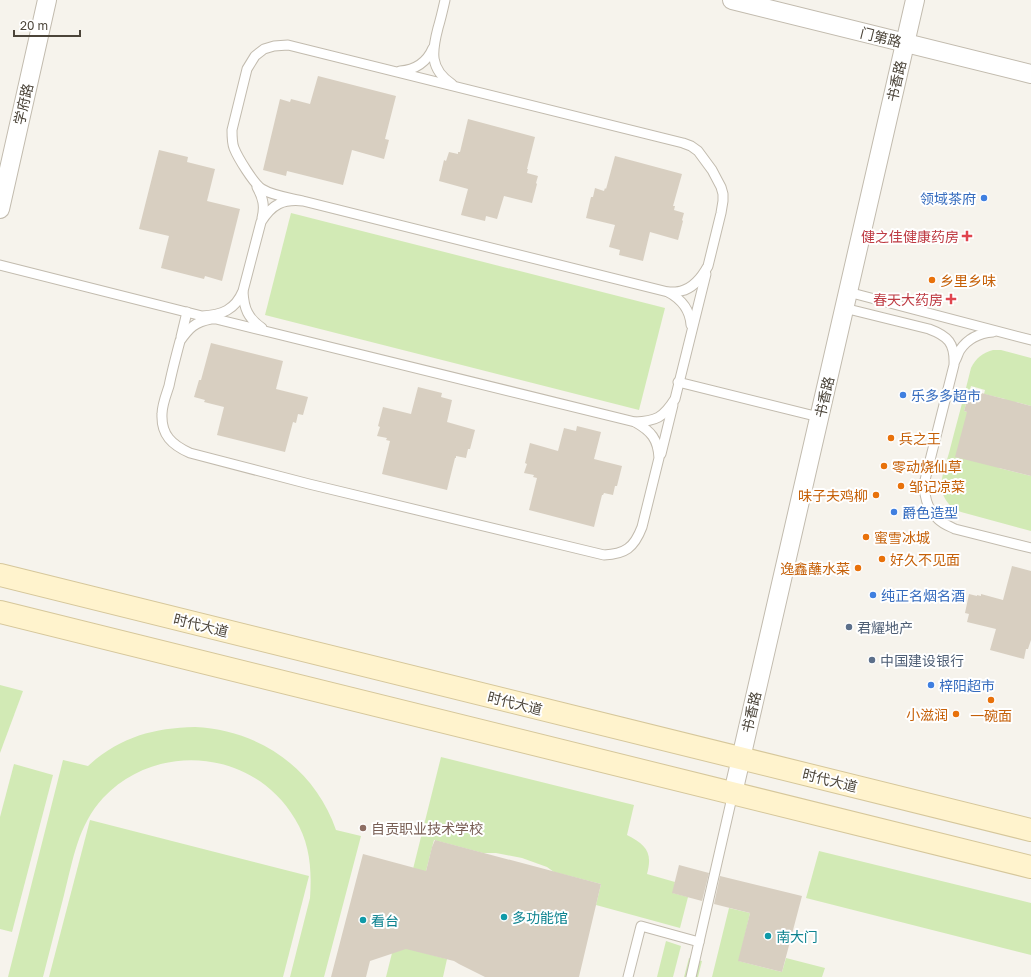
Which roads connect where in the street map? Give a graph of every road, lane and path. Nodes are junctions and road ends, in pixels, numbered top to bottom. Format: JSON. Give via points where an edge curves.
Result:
{"nodes":[{"id":1,"x":47,"y":0,"type":"edge"},
{"id":2,"x":445,"y":0,"type":"edge"},
{"id":3,"x":732,"y":0,"type":"edge"},
{"id":4,"x":915,"y":0,"type":"edge"},
{"id":5,"x":434,"y":43,"type":"junction"},
{"id":6,"x":905,"y":43,"type":"junction"},
{"id":7,"x":394,"y":71,"type":"junction"},
{"id":8,"x":1031,"y":74,"type":"edge"},
{"id":9,"x":457,"y":87,"type":"junction"},
{"id":10,"x":255,"y":182,"type":"junction"},
{"id":11,"x":304,"y":201,"type":"junction"},
{"id":12,"x":0,"y":209,"type":"edge"},
{"id":13,"x":261,"y":222,"type":"junction"},
{"id":14,"x":0,"y":265,"type":"edge"},
{"id":15,"x":708,"y":266,"type":"junction"},
{"id":16,"x":243,"y":291,"type":"junction"},
{"id":17,"x":668,"y":292,"type":"junction"},
{"id":18,"x":846,"y":300,"type":"junction"},
{"id":19,"x":188,"y":312,"type":"junction"},
{"id":20,"x":202,"y":316,"type":"junction"},
{"id":21,"x":216,"y":319,"type":"junction"},
{"id":22,"x":999,"y":332,"type":"junction"},
{"id":23,"x":273,"y":333,"type":"junction"},
{"id":24,"x":691,"y":333,"type":"junction"},
{"id":25,"x":1031,"y":340,"type":"edge"},
{"id":26,"x":181,"y":341,"type":"junction"},
{"id":27,"x":954,"y":364,"type":"junction"},
{"id":28,"x":678,"y":382,"type":"junction"},
{"id":29,"x":675,"y":399,"type":"junction"},
{"id":30,"x":819,"y":417,"type":"junction"},
{"id":31,"x":635,"y":422,"type":"junction"},
{"id":32,"x":658,"y":465,"type":"junction"},
{"id":33,"x":1031,"y":548,"type":"edge"},
{"id":34,"x":0,"y":575,"type":"edge"},
{"id":35,"x":0,"y":612,"type":"edge"},
{"id":36,"x":741,"y":759,"type":"junction"},
{"id":37,"x":733,"y":793,"type":"junction"},
{"id":38,"x":1031,"y":830,"type":"edge"},
{"id":39,"x":1031,"y":867,"type":"edge"},
{"id":40,"x":699,"y":942,"type":"junction"},
{"id":41,"x":628,"y":977,"type":"edge"},
{"id":42,"x":691,"y":977,"type":"edge"}],
"edges":[{"from":1,"to":12,"type":"street","name":"学府路"},
{"from":2,"to":5,"type":"lane"},
{"from":3,"to":6,"type":"street","name":"门第路"},
{"from":4,"to":6,"type":"street","name":"书香路"},
{"from":5,"to":7,"type":"lane","via":[[424,62],[414,68]]},
{"from":5,"to":9,"type":"lane","via":[[433,54],[438,71]]},
{"from":6,"to":8,"type":"street","name":"门第路"},
{"from":6,"to":18,"type":"street","name":"书香路"},
{"from":7,"to":9,"type":"lane"},
{"from":7,"to":10,"type":"lane","via":[[288,45],[264,49],[255,56],[247,69],[232,130],[234,148]]},
{"from":9,"to":15,"type":"lane","via":[[692,146],[712,170],[721,187],[723,201]]},
{"from":10,"to":11,"type":"lane","via":[[270,193]]},
{"from":10,"to":13,"type":"lane","via":[[263,201]]},
{"from":11,"to":13,"type":"lane","via":[[282,202],[269,210]]},
{"from":11,"to":17,"type":"lane"},
{"from":13,"to":16,"type":"lane"},
{"from":14,"to":19,"type":"lane"},
{"from":15,"to":17,"type":"lane","via":[[691,287]]},
{"from":15,"to":24,"type":"lane"},
{"from":16,"to":20,"type":"lane","via":[[240,299],[231,308],[220,314]]},
{"from":16,"to":23,"type":"lane","via":[[244,305],[250,318]]},
{"from":17,"to":24,"type":"lane","via":[[680,300],[687,310]]},
{"from":18,"to":22,"type":"lane"},
{"from":18,"to":27,"type":"lane","via":[[940,333],[952,346]]},
{"from":18,"to":30,"type":"street","name":"书香路"},
{"from":19,"to":20,"type":"lane"},
{"from":19,"to":26,"type":"lane"},
{"from":20,"to":21,"type":"lane"},
{"from":21,"to":23,"type":"lane"},
{"from":21,"to":26,"type":"lane","via":[[199,322],[184,334]]},
{"from":22,"to":25,"type":"lane"},
{"from":22,"to":27,"type":"lane","via":[[974,337],[960,350]]},
{"from":23,"to":31,"type":"lane"},
{"from":24,"to":28,"type":"lane"},
{"from":26,"to":32,"type":"lane","via":[[162,413],[166,436],[172,443],[190,453],[332,490],[604,555],[627,550],[638,539]]},
{"from":27,"to":33,"type":"lane","via":[[924,480],[928,505],[937,519],[955,529]]},
{"from":28,"to":29,"type":"lane"},
{"from":28,"to":30,"type":"lane"},
{"from":29,"to":31,"type":"lane","via":[[660,417]]},
{"from":29,"to":32,"type":"lane"},
{"from":30,"to":36,"type":"street","name":"书香路"},
{"from":31,"to":32,"type":"lane","via":[[651,433],[658,449]]},
{"from":34,"to":36,"type":"main road","name":"时代大道"},
{"from":35,"to":37,"type":"main road"},
{"from":36,"to":37,"type":"street","name":"书香路"},
{"from":36,"to":38,"type":"main road","name":"时代大道"},
{"from":37,"to":39,"type":"main road"},
{"from":37,"to":40,"type":"lane"},
{"from":40,"to":41,"type":"lane","via":[[641,926]]},
{"from":40,"to":42,"type":"lane"}]}
